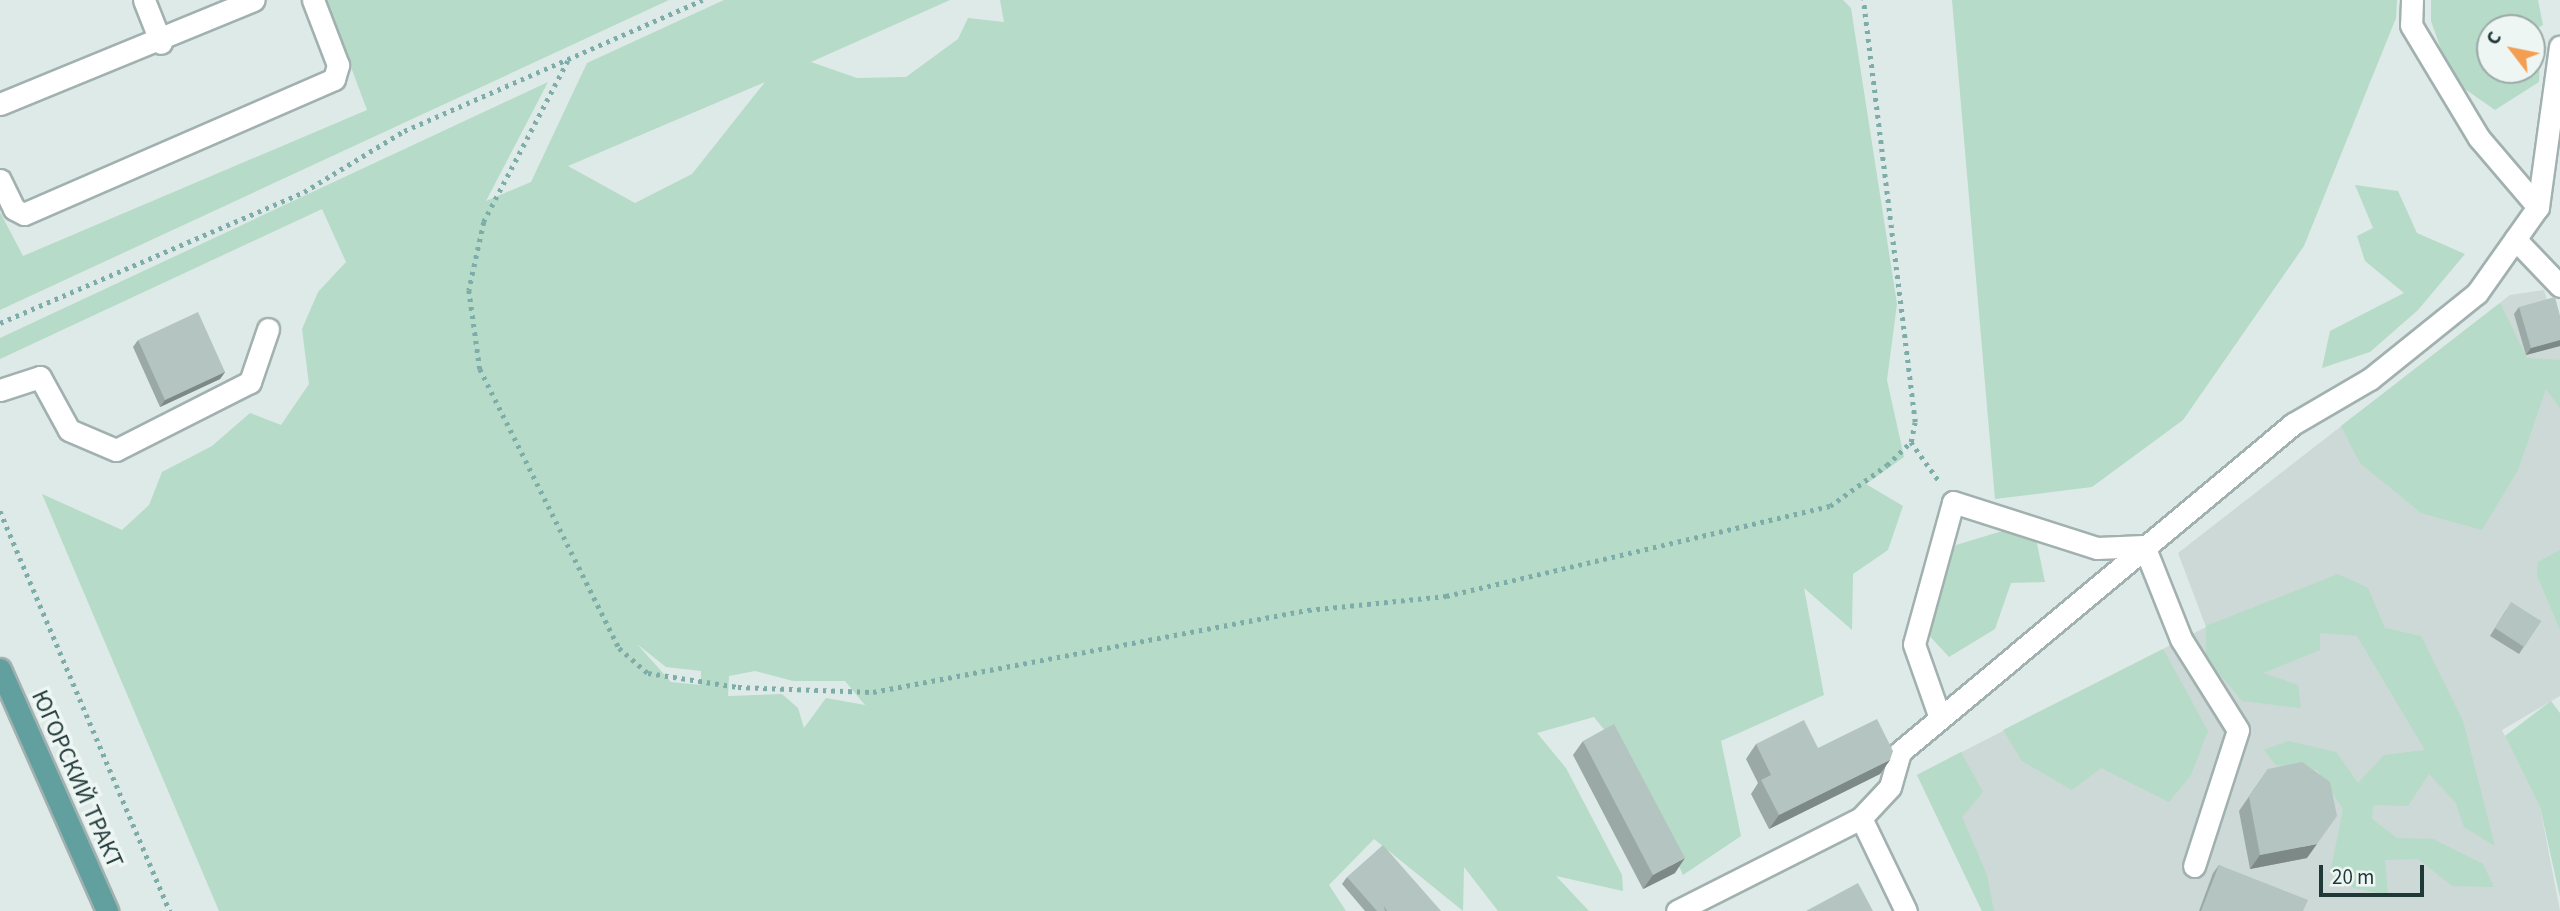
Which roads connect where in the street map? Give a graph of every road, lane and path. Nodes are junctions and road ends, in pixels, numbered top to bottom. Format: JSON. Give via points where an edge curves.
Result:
{"nodes":[{"id":1,"x":144,"y":0,"type":"edge"},
{"id":2,"x":254,"y":0,"type":"edge"},
{"id":3,"x":313,"y":0,"type":"edge"},
{"id":4,"x":702,"y":0,"type":"edge"},
{"id":5,"x":1863,"y":0,"type":"edge"},
{"id":6,"x":2412,"y":0,"type":"edge"},
{"id":7,"x":162,"y":43,"type":"junction"},
{"id":8,"x":2560,"y":46,"type":"edge"},
{"id":9,"x":568,"y":61,"type":"junction"},
{"id":10,"x":0,"y":104,"type":"edge"},
{"id":11,"x":0,"y":180,"type":"edge"},
{"id":12,"x":2538,"y":207,"type":"junction"},
{"id":13,"x":2515,"y":239,"type":"junction"},
{"id":14,"x":2560,"y":286,"type":"edge"},
{"id":15,"x":0,"y":323,"type":"edge"},
{"id":16,"x":268,"y":329,"type":"dead end"},
{"id":17,"x":0,"y":390,"type":"edge"},
{"id":18,"x":1911,"y":442,"type":"junction"},
{"id":19,"x":1953,"y":502,"type":"junction"},
{"id":20,"x":0,"y":511,"type":"edge"},
{"id":21,"x":2144,"y":546,"type":"junction"},
{"id":22,"x":0,"y":669,"type":"edge"},
{"id":23,"x":1940,"y":718,"type":"junction"},
{"id":24,"x":1861,"y":817,"type":"junction"},
{"id":25,"x":2194,"y":866,"type":"dead end"},
{"id":26,"x":107,"y":911,"type":"edge"},
{"id":27,"x":170,"y":911,"type":"edge"},
{"id":28,"x":1677,"y":911,"type":"edge"},
{"id":29,"x":1906,"y":911,"type":"edge"}],
"edges":[{"from":1,"to":7,"type":"lane"},
{"from":2,"to":7,"type":"lane"},
{"from":3,"to":11,"type":"lane","via":[[338,65],[334,79],[24,214],[14,209]]},
{"from":4,"to":9,"type":"path"},
{"from":5,"to":18,"type":"path","via":[[1915,422]]},
{"from":6,"to":12,"type":"lane","via":[[2411,25],[2479,138]]},
{"from":7,"to":10,"type":"lane"},
{"from":8,"to":12,"type":"lane"},
{"from":9,"to":15,"type":"path","via":[[404,131],[303,191]]},
{"from":9,"to":18,"type":"path","via":[[484,222],[469,290],[480,369],[619,648],[648,673],[738,687],[873,692],[1308,610],[1446,596],[1830,506]]},
{"from":12,"to":13,"type":"lane"},
{"from":13,"to":14,"type":"lane"},
{"from":13,"to":21,"type":"lane","via":[[2477,293],[2370,379],[2293,424]]},
{"from":16,"to":17,"type":"lane","via":[[250,382],[116,450],[69,430],[40,377]]},
{"from":18,"to":19,"type":"path"},
{"from":19,"to":21,"type":"lane","via":[[2097,548]]},
{"from":19,"to":23,"type":"lane","via":[[1914,644]]},
{"from":20,"to":27,"type":"path"},
{"from":21,"to":23,"type":"lane"},
{"from":21,"to":25,"type":"lane","via":[[2181,639],[2238,730]]},
{"from":22,"to":26,"type":"main road","name":"ЮГОРСКИЙ ТРАКТ"},
{"from":23,"to":24,"type":"lane","via":[[1900,752],[1890,787]]},
{"from":24,"to":28,"type":"lane"},
{"from":24,"to":29,"type":"lane"}]}
